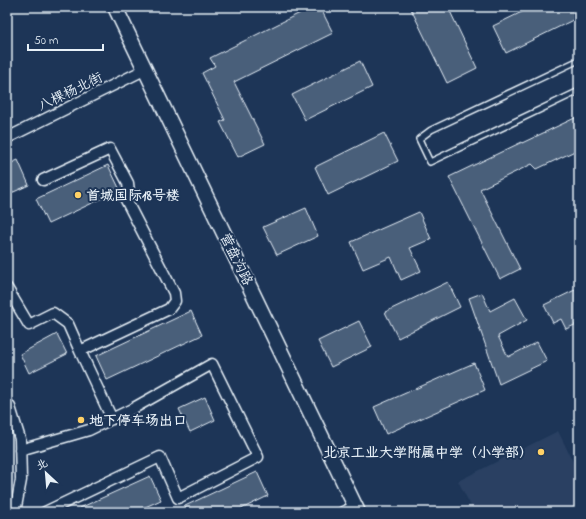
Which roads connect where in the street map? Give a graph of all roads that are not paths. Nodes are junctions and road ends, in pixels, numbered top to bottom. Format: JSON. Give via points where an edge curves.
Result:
{"nodes":[{"id":1,"x":115,"y":7,"type":"edge"},
{"id":2,"x":579,"y":60,"type":"edge"},
{"id":3,"x":146,"y":69,"type":"junction"},
{"id":4,"x":579,"y":91,"type":"edge"},
{"id":5,"x":7,"y":138,"type":"edge"},
{"id":6,"x":43,"y":180,"type":"dead end"},
{"id":7,"x":7,"y":288,"type":"edge"},
{"id":8,"x":80,"y":351,"type":"junction"},
{"id":9,"x":7,"y":403,"type":"edge"},
{"id":10,"x":112,"y":419,"type":"junction"},
{"id":11,"x":64,"y":430,"type":"dead end"},
{"id":12,"x":25,"y":448,"type":"junction"},
{"id":13,"x":352,"y":510,"type":"edge"},
{"id":14,"x":15,"y":512,"type":"edge"},
{"id":15,"x":45,"y":512,"type":"edge"}],
"edges":[{"from":1,"to":3,"type":"street","name":"营盘沟路"},
{"from":2,"to":4,"type":"lane","via":[[431,130],[419,139],[430,162]]},
{"from":3,"to":5,"type":"street","name":"八棵杨北街"},
{"from":3,"to":13,"type":"street","name":"营盘沟路"},
{"from":6,"to":8,"type":"street","via":[[110,149],[128,183],[129,192],[126,200],[174,293],[175,301],[169,308]]},
{"from":7,"to":8,"type":"street","via":[[29,325],[53,313],[68,324]]},
{"from":8,"to":10,"type":"street"},
{"from":9,"to":12,"type":"street"},
{"from":10,"to":12,"type":"street","via":[[90,430]]},
{"from":10,"to":15,"type":"street","via":[[212,364],[258,457],[178,498],[160,457]]},
{"from":11,"to":12,"type":"street"},
{"from":12,"to":14,"type":"street"}]}
